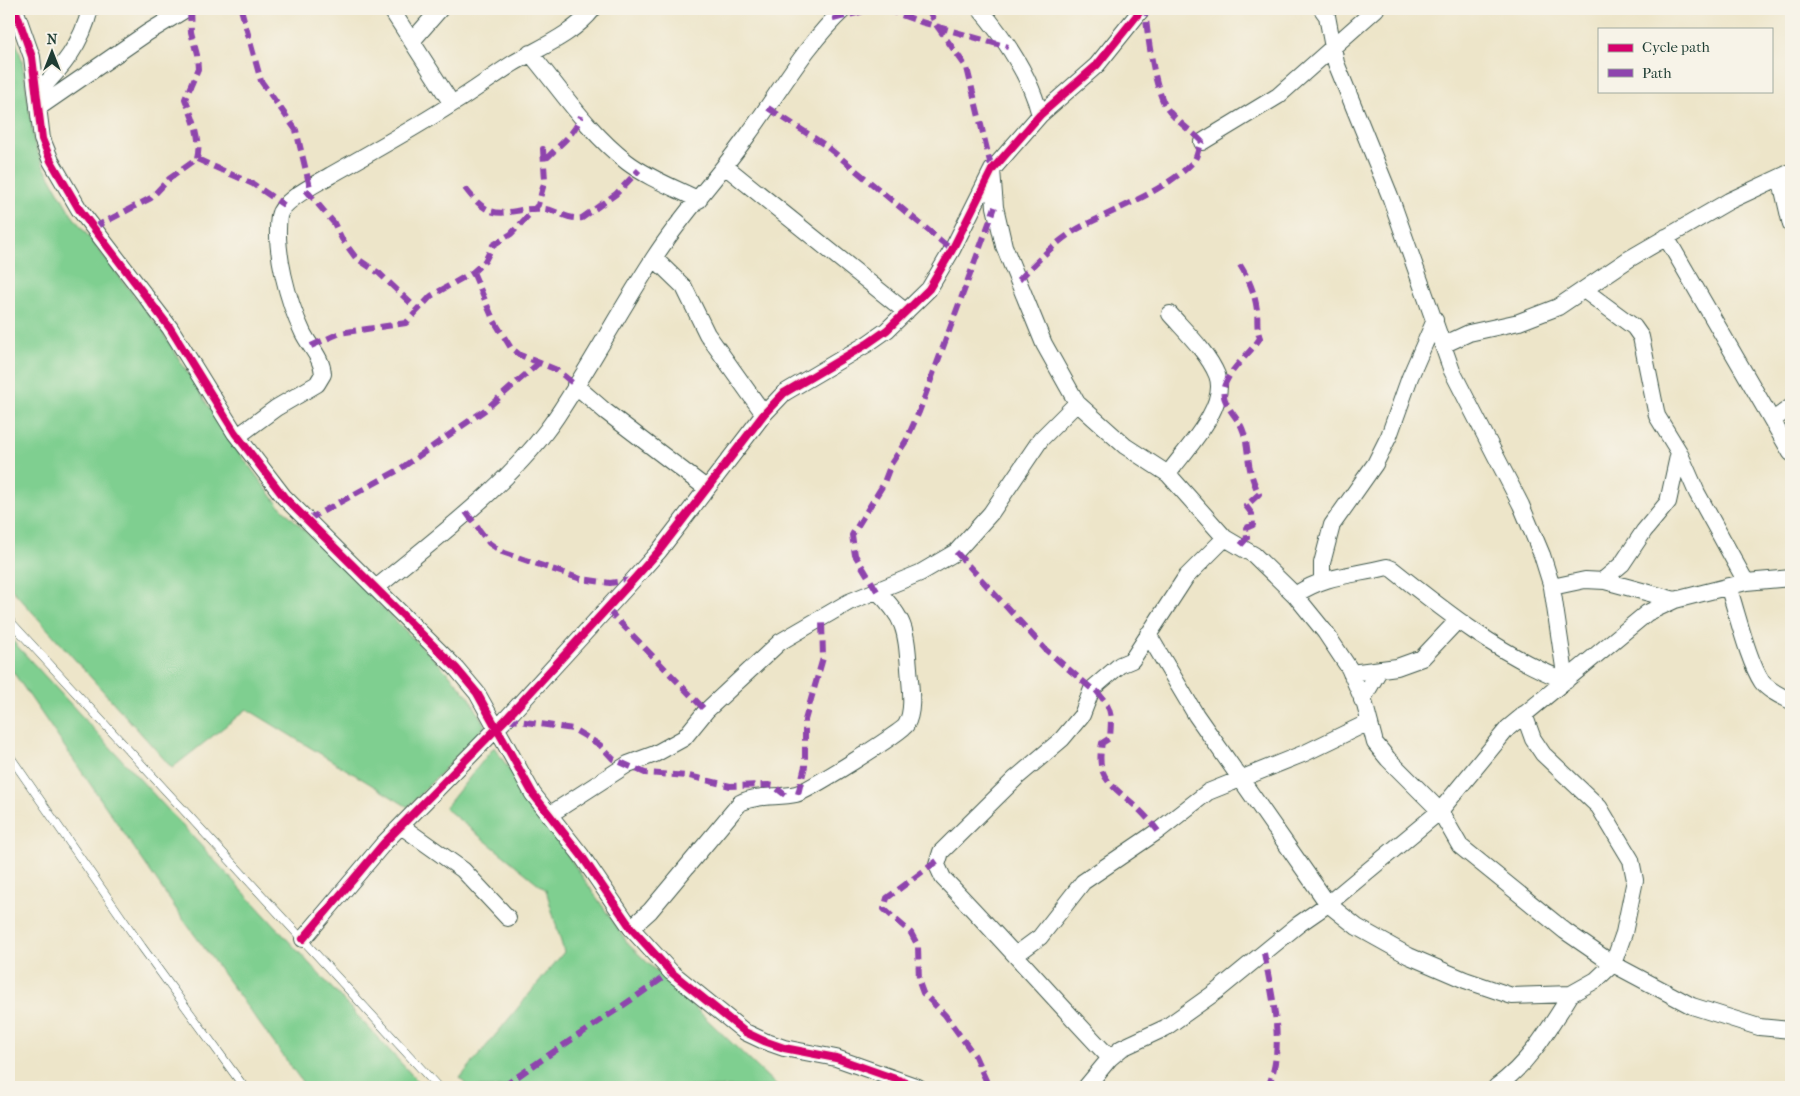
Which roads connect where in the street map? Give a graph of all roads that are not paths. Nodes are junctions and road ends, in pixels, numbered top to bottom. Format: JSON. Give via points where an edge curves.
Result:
{"nodes":[{"id":1,"x":14,"y":9,"type":"edge"},
{"id":2,"x":90,"y":9,"type":"edge"},
{"id":3,"x":186,"y":9,"type":"edge"},
{"id":4,"x":391,"y":9,"type":"edge"},
{"id":5,"x":440,"y":9,"type":"edge"},
{"id":6,"x":592,"y":9,"type":"edge"},
{"id":7,"x":844,"y":9,"type":"edge"},
{"id":8,"x":980,"y":9,"type":"edge"},
{"id":9,"x":1142,"y":9,"type":"edge"},
{"id":10,"x":1322,"y":9,"type":"edge"},
{"id":11,"x":1376,"y":9,"type":"edge"},
{"id":12,"x":413,"y":40,"type":"junction"},
{"id":13,"x":1333,"y":47,"type":"junction"},
{"id":14,"x":530,"y":53,"type":"junction"},
{"id":15,"x":38,"y":101,"type":"junction"},
{"id":16,"x":452,"y":104,"type":"junction"},
{"id":17,"x":1040,"y":115,"type":"junction"},
{"id":18,"x":1202,"y":142,"type":"dead end"},
{"id":19,"x":726,"y":167,"type":"junction"},
{"id":20,"x":992,"y":170,"type":"junction"},
{"id":21,"x":1786,"y":174,"type":"edge"},
{"id":22,"x":698,"y":200,"type":"junction"},
{"id":23,"x":1791,"y":225,"type":"edge"},
{"id":24,"x":1666,"y":237,"type":"junction"},
{"id":25,"x":654,"y":258,"type":"junction"},
{"id":26,"x":1584,"y":290,"type":"junction"},
{"id":27,"x":906,"y":312,"type":"junction"},
{"id":28,"x":1170,"y":314,"type":"dead end"},
{"id":29,"x":1435,"y":320,"type":"junction"},
{"id":30,"x":1443,"y":344,"type":"junction"},
{"id":31,"x":575,"y":385,"type":"junction"},
{"id":32,"x":1077,"y":403,"type":"junction"},
{"id":33,"x":1791,"y":407,"type":"edge"},
{"id":34,"x":764,"y":414,"type":"junction"},
{"id":35,"x":1773,"y":420,"type":"junction"},
{"id":36,"x":238,"y":436,"type":"junction"},
{"id":37,"x":1679,"y":452,"type":"junction"},
{"id":38,"x":1791,"y":453,"type":"edge"},
{"id":39,"x":1168,"y":474,"type":"junction"},
{"id":40,"x":706,"y":488,"type":"junction"},
{"id":41,"x":1226,"y":538,"type":"junction"},
{"id":42,"x":1791,"y":578,"type":"edge"},
{"id":43,"x":1322,"y":580,"type":"junction"},
{"id":44,"x":1602,"y":581,"type":"junction"},
{"id":45,"x":1746,"y":582,"type":"junction"},
{"id":46,"x":1728,"y":586,"type":"junction"},
{"id":47,"x":376,"y":588,"type":"junction"},
{"id":48,"x":1552,"y":588,"type":"junction"},
{"id":49,"x":877,"y":590,"type":"junction"},
{"id":50,"x":1295,"y":595,"type":"junction"},
{"id":51,"x":1675,"y":600,"type":"junction"},
{"id":52,"x":9,"y":620,"type":"edge"},
{"id":53,"x":1457,"y":621,"type":"junction"},
{"id":54,"x":1148,"y":634,"type":"junction"},
{"id":55,"x":1380,"y":668,"type":"junction"},
{"id":56,"x":1351,"y":673,"type":"junction"},
{"id":57,"x":1566,"y":682,"type":"junction"},
{"id":58,"x":1362,"y":700,"type":"junction"},
{"id":59,"x":1791,"y":701,"type":"edge"},
{"id":60,"x":1524,"y":714,"type":"junction"},
{"id":61,"x":1369,"y":722,"type":"junction"},
{"id":62,"x":497,"y":727,"type":"junction"},
{"id":63,"x":9,"y":755,"type":"edge"},
{"id":64,"x":1242,"y":778,"type":"junction"},
{"id":65,"x":1440,"y":811,"type":"junction"},
{"id":66,"x":549,"y":815,"type":"junction"},
{"id":67,"x":401,"y":826,"type":"junction"},
{"id":68,"x":1328,"y":904,"type":"junction"},
{"id":69,"x":508,"y":918,"type":"dead end"},
{"id":70,"x":631,"y":928,"type":"junction"},
{"id":71,"x":303,"y":939,"type":"junction"},
{"id":72,"x":1017,"y":954,"type":"junction"},
{"id":73,"x":1613,"y":964,"type":"junction"},
{"id":74,"x":1571,"y":994,"type":"junction"},
{"id":75,"x":1791,"y":1030,"type":"edge"},
{"id":76,"x":1110,"y":1058,"type":"junction"},
{"id":77,"x":244,"y":1087,"type":"edge"},
{"id":78,"x":438,"y":1087,"type":"edge"},
{"id":79,"x":918,"y":1087,"type":"edge"},
{"id":80,"x":1086,"y":1087,"type":"edge"},
{"id":81,"x":1496,"y":1087,"type":"edge"}],
"edges":[{"from":1,"to":15,"type":"street","via":[[32,58]]},
{"from":2,"to":15,"type":"street","via":[[86,26],[74,49]]},
{"from":3,"to":15,"type":"street"},
{"from":4,"to":12,"type":"street"},
{"from":5,"to":12,"type":"street"},
{"from":6,"to":14,"type":"street","via":[[578,24]]},
{"from":7,"to":19,"type":"street","via":[[832,19],[800,61]]},
{"from":8,"to":17,"type":"street","via":[[1018,61]]},
{"from":9,"to":17,"type":"street","via":[[1097,65]]},
{"from":10,"to":13,"type":"street","via":[[1327,16]]},
{"from":11,"to":13,"type":"street"},
{"from":12,"to":16,"type":"street"},
{"from":13,"to":18,"type":"street","via":[[1278,96]]},
{"from":13,"to":29,"type":"street","via":[[1338,70],[1390,196]]},
{"from":14,"to":16,"type":"street"},
{"from":14,"to":22,"type":"street","via":[[599,138],[626,162]]},
{"from":15,"to":36,"type":"street","via":[[45,146],[79,209],[170,328]]},
{"from":16,"to":36,"type":"street","via":[[284,205],[280,212],[280,248],[288,294],[323,374],[316,384]]},
{"from":17,"to":20,"type":"street"},
{"from":19,"to":22,"type":"street"},
{"from":19,"to":27,"type":"street"},
{"from":20,"to":27,"type":"street","via":[[929,288]]},
{"from":20,"to":32,"type":"street","via":[[995,207],[1004,246],[1044,344]]},
{"from":21,"to":23,"type":"street"},
{"from":21,"to":24,"type":"street","via":[[1729,201]]},
{"from":22,"to":25,"type":"street"},
{"from":24,"to":26,"type":"street"},
{"from":24,"to":35,"type":"street"},
{"from":25,"to":31,"type":"street"},
{"from":25,"to":34,"type":"street","via":[[684,287],[707,334]]},
{"from":26,"to":30,"type":"street","via":[[1558,307],[1538,315],[1469,333]]},
{"from":26,"to":37,"type":"street","via":[[1634,326],[1641,337],[1657,416]]},
{"from":27,"to":34,"type":"street","via":[[867,344],[784,393]]},
{"from":28,"to":39,"type":"street","via":[[1217,375],[1219,396],[1212,414]]},
{"from":29,"to":30,"type":"street"},
{"from":29,"to":43,"type":"street","via":[[1375,464],[1332,525],[1322,563]]},
{"from":30,"to":48,"type":"street","via":[[1452,371],[1521,505]]},
{"from":31,"to":40,"type":"street"},
{"from":31,"to":47,"type":"street","via":[[556,417],[526,454],[466,512]]},
{"from":32,"to":39,"type":"street","via":[[1125,446]]},
{"from":32,"to":49,"type":"street","via":[[1041,439],[991,513],[956,552],[920,573]]},
{"from":33,"to":35,"type":"street"},
{"from":34,"to":40,"type":"street"},
{"from":35,"to":38,"type":"street"},
{"from":36,"to":47,"type":"street","via":[[284,497]]},
{"from":37,"to":44,"type":"street","via":[[1668,502],[1622,564]]},
{"from":37,"to":45,"type":"street","via":[[1697,493]]},
{"from":39,"to":41,"type":"street"},
{"from":40,"to":62,"type":"street","via":[[641,572]]},
{"from":41,"to":50,"type":"street","via":[[1254,554]]},
{"from":41,"to":54,"type":"street","via":[[1186,577]]},
{"from":42,"to":45,"type":"street"},
{"from":43,"to":50,"type":"street"},
{"from":43,"to":53,"type":"street","via":[[1392,569]]},
{"from":44,"to":48,"type":"street","via":[[1585,580]]},
{"from":44,"to":51,"type":"street"},
{"from":45,"to":46,"type":"street"},
{"from":46,"to":51,"type":"street"},
{"from":46,"to":59,"type":"street","via":[[1762,682]]},
{"from":47,"to":62,"type":"street","via":[[456,668],[477,693]]},
{"from":48,"to":57,"type":"street"},
{"from":49,"to":66,"type":"street","via":[[849,602],[780,642],[706,711],[684,738],[628,764]]},
{"from":49,"to":70,"type":"street","via":[[900,615],[904,630],[911,708],[906,724],[892,737],[798,794],[740,803],[650,911]]},
{"from":50,"to":56,"type":"street","via":[[1325,632]]},
{"from":51,"to":57,"type":"street","via":[[1647,613]]},
{"from":52,"to":71,"type":"lane"},
{"from":53,"to":55,"type":"street","via":[[1422,658]]},
{"from":53,"to":57,"type":"street","via":[[1503,651]]},
{"from":54,"to":64,"type":"street","via":[[1196,715]]},
{"from":54,"to":72,"type":"street","via":[[1132,660],[1120,665],[1092,689],[1082,715],[1062,739],[947,845],[937,861],[943,878]]},
{"from":55,"to":56,"type":"street"},
{"from":55,"to":58,"type":"street"},
{"from":56,"to":58,"type":"street"},
{"from":57,"to":60,"type":"street"},
{"from":58,"to":61,"type":"street"},
{"from":60,"to":65,"type":"street","via":[[1502,734]]},
{"from":60,"to":73,"type":"street","via":[[1543,754],[1599,807],[1630,860],[1634,880],[1624,932]]},
{"from":61,"to":64,"type":"street","via":[[1305,753]]},
{"from":61,"to":65,"type":"street","via":[[1375,742],[1388,759]]},
{"from":62,"to":66,"type":"street","via":[[533,794]]},
{"from":62,"to":67,"type":"street"},
{"from":63,"to":77,"type":"lane","via":[[142,948]]},
{"from":64,"to":68,"type":"street"},
{"from":64,"to":72,"type":"street","via":[[1208,792],[1158,832],[1083,882],[1040,937]]},
{"from":65,"to":68,"type":"street"},
{"from":65,"to":73,"type":"street","via":[[1460,846],[1565,931]]},
{"from":66,"to":70,"type":"street"},
{"from":67,"to":69,"type":"street","via":[[463,870]]},
{"from":67,"to":71,"type":"street"},
{"from":68,"to":74,"type":"street","via":[[1357,927],[1409,956],[1465,980],[1512,996]]},
{"from":68,"to":76,"type":"street","via":[[1165,1028],[1133,1041]]},
{"from":70,"to":79,"type":"street","via":[[671,972],[745,1032],[784,1048],[836,1058]]},
{"from":71,"to":78,"type":"lane"},
{"from":72,"to":76,"type":"street","via":[[1052,997]]},
{"from":73,"to":74,"type":"street","via":[[1596,980]]},
{"from":73,"to":75,"type":"street","via":[[1692,1006],[1759,1027]]},
{"from":74,"to":81,"type":"street","via":[[1522,1066]]},
{"from":76,"to":80,"type":"street"}]}
